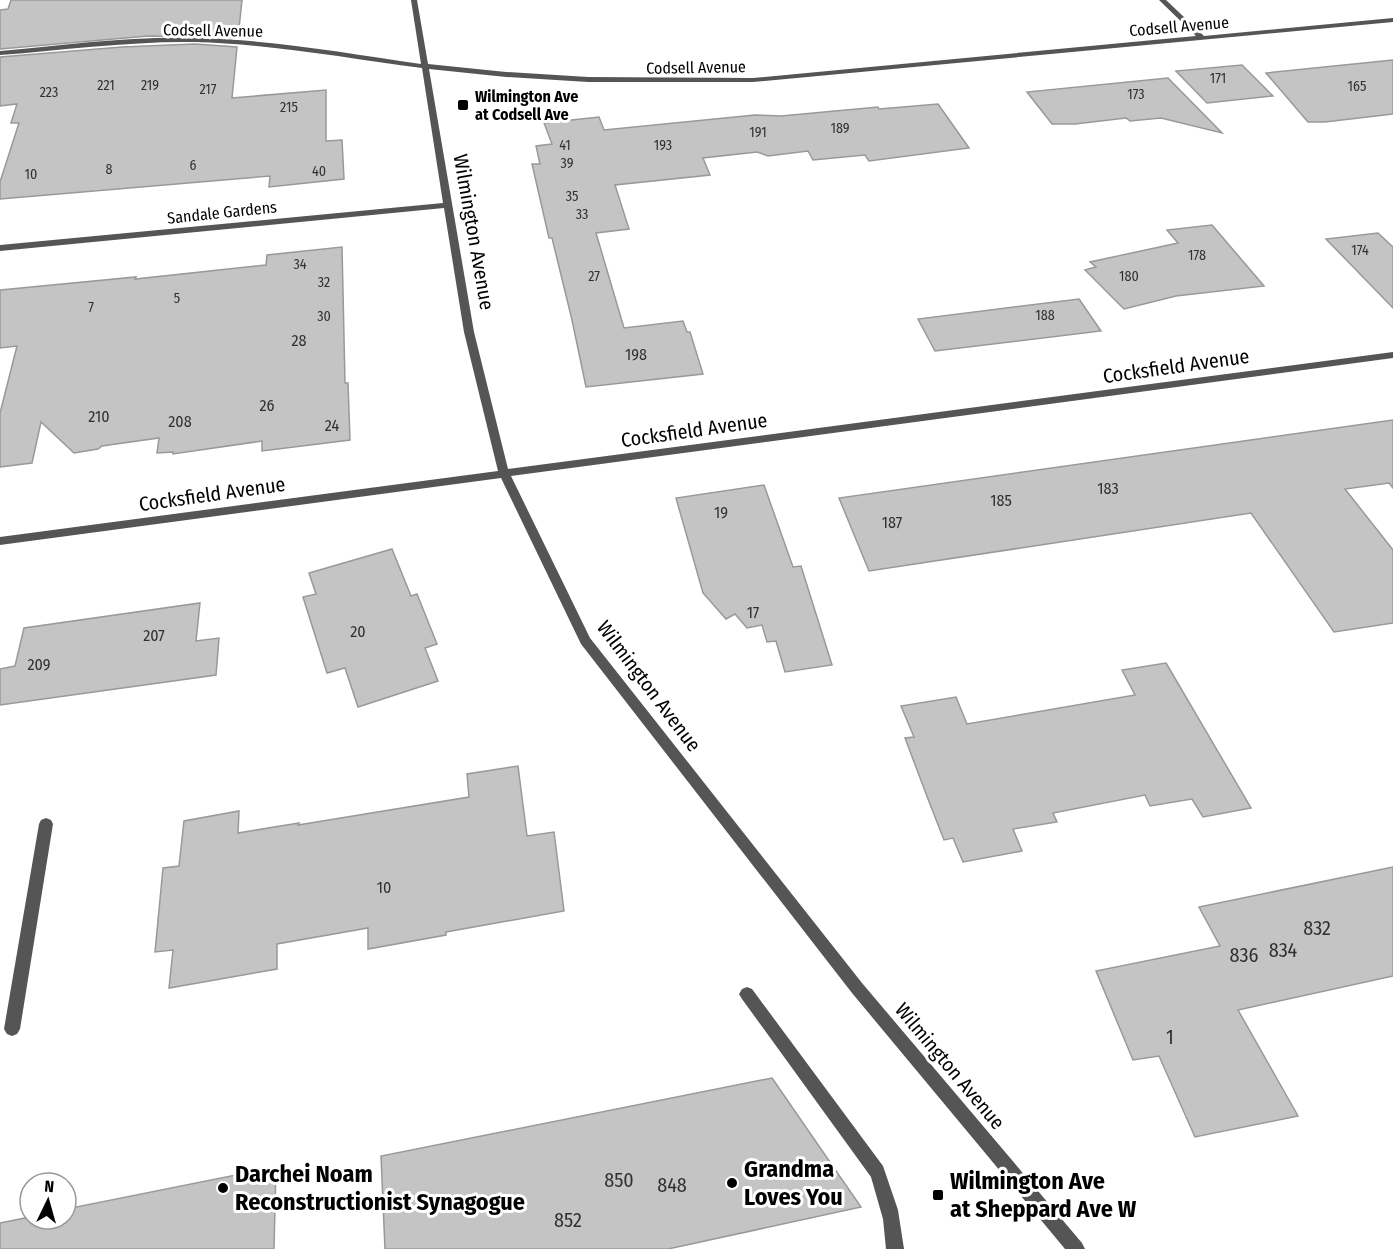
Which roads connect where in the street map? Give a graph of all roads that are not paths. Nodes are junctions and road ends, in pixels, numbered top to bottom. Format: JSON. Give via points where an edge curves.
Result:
{"nodes":[{"id":1,"x":414,"y":0,"type":"edge"},
{"id":2,"x":1162,"y":0,"type":"edge"},
{"id":3,"x":1393,"y":21,"type":"edge"},
{"id":4,"x":1202,"y":38,"type":"junction"},
{"id":5,"x":0,"y":53,"type":"edge"},
{"id":6,"x":424,"y":66,"type":"junction"},
{"id":7,"x":447,"y":205,"type":"junction"},
{"id":8,"x":0,"y":248,"type":"edge"},
{"id":9,"x":1393,"y":355,"type":"edge"},
{"id":10,"x":504,"y":473,"type":"junction"},
{"id":11,"x":0,"y":541,"type":"edge"},
{"id":12,"x":46,"y":824,"type":"dead end"},
{"id":13,"x":747,"y":994,"type":"dead end"},
{"id":14,"x":12,"y":1029,"type":"dead end"},
{"id":15,"x":895,"y":1249,"type":"edge"},
{"id":16,"x":1076,"y":1249,"type":"edge"}],
"edges":[{"from":1,"to":6,"type":"street","name":"Wilmington Avenue"},
{"from":2,"to":4,"type":"street"},
{"from":3,"to":4,"type":"street","name":"Codsell Avenue"},
{"from":4,"to":6,"type":"street","name":"Codsell Avenue","via":[[753,80],[574,81]]},
{"from":5,"to":6,"type":"street","name":"Codsell Avenue","via":[[195,40],[280,45]]},
{"from":6,"to":7,"type":"street","name":"Wilmington Avenue"},
{"from":7,"to":8,"type":"street","name":"Sandale Gardens"},
{"from":7,"to":10,"type":"street","name":"Wilmington Avenue","via":[[469,332]]},
{"from":9,"to":10,"type":"street","name":"Cocksfield Avenue"},
{"from":10,"to":11,"type":"street","name":"Cocksfield Avenue"},
{"from":10,"to":16,"type":"street","name":"Wilmington Avenue","via":[[585,641],[857,988]]},
{"from":12,"to":14,"type":"street"},
{"from":13,"to":15,"type":"street","via":[[877,1172],[889,1201]]}]}
